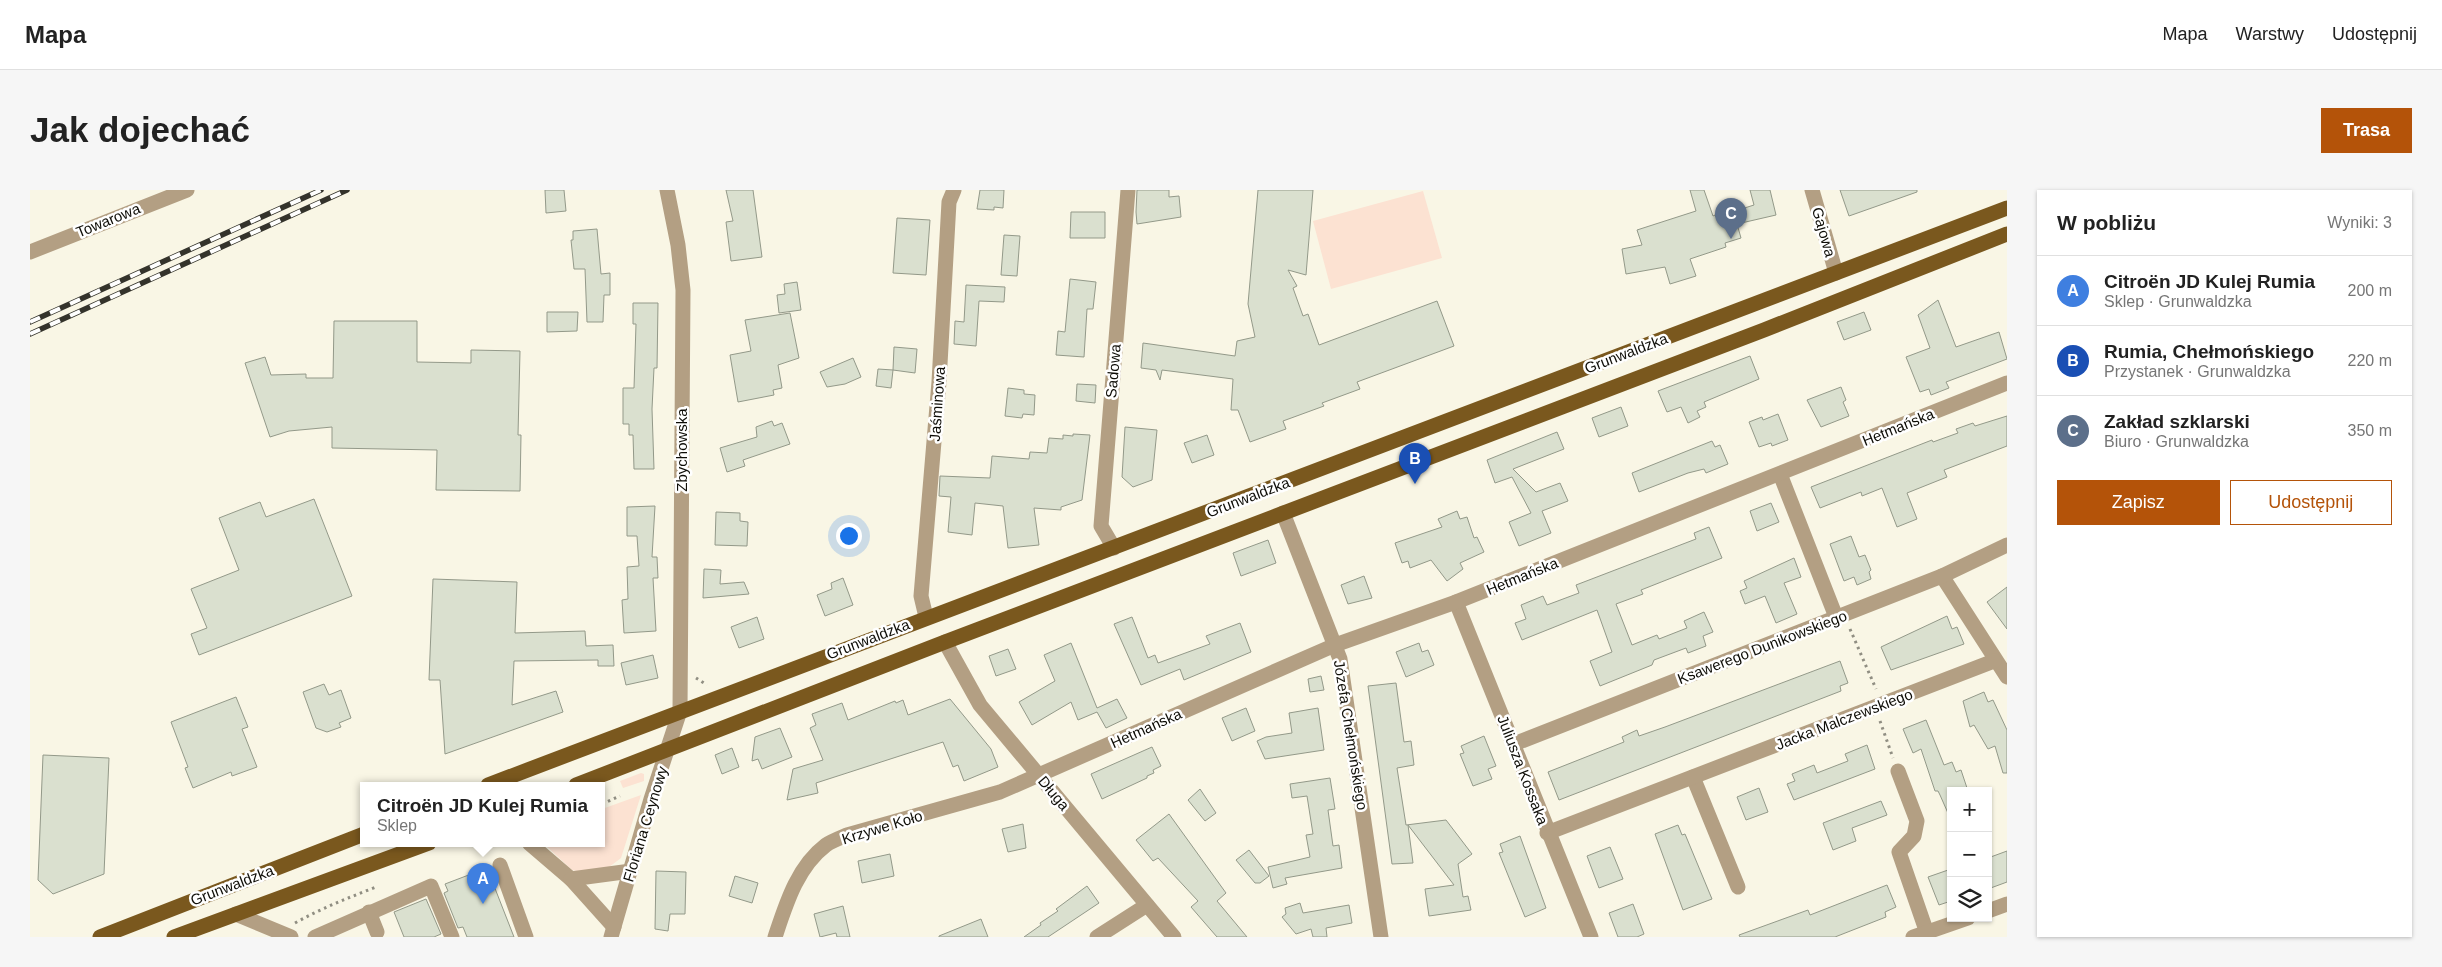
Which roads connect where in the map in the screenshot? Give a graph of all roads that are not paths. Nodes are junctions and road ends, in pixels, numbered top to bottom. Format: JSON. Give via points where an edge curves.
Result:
{"nodes":[{"id":1,"x":186,"y":190,"type":"edge"},
{"id":2,"x":667,"y":190,"type":"edge"},
{"id":3,"x":954,"y":190,"type":"edge"},
{"id":4,"x":1128,"y":190,"type":"edge"},
{"id":5,"x":1812,"y":190,"type":"edge"},
{"id":6,"x":2007,"y":208,"type":"edge"},
{"id":7,"x":2007,"y":234,"type":"edge"},
{"id":8,"x":30,"y":252,"type":"edge"},
{"id":9,"x":1836,"y":273,"type":"junction"},
{"id":10,"x":2007,"y":383,"type":"edge"},
{"id":11,"x":1780,"y":474,"type":"junction"},
{"id":12,"x":1283,"y":512,"type":"junction"},
{"id":13,"x":2007,"y":545,"type":"edge"},
{"id":14,"x":1114,"y":548,"type":"junction"},
{"id":15,"x":1942,"y":576,"type":"junction"},
{"id":16,"x":1456,"y":602,"type":"junction"},
{"id":17,"x":1840,"y":616,"type":"junction"},
{"id":18,"x":926,"y":618,"type":"junction"},
{"id":19,"x":945,"y":642,"type":"junction"},
{"id":20,"x":1335,"y":645,"type":"junction"},
{"id":21,"x":1994,"y":660,"type":"junction"},
{"id":22,"x":2007,"y":677,"type":"edge"},
{"id":23,"x":680,"y":711,"type":"junction"},
{"id":24,"x":1514,"y":744,"type":"junction"},
{"id":25,"x":667,"y":749,"type":"junction"},
{"id":26,"x":1898,"y":771,"type":"road end"},
{"id":27,"x":1039,"y":775,"type":"junction"},
{"id":28,"x":1693,"y":777,"type":"junction"},
{"id":29,"x":496,"y":782,"type":"edge"},
{"id":30,"x":584,"y":782,"type":"edge"},
{"id":31,"x":1547,"y":833,"type":"junction"},
{"id":32,"x":360,"y":836,"type":"edge"},
{"id":33,"x":418,"y":847,"type":"edge"},
{"id":34,"x":534,"y":847,"type":"edge"},
{"id":35,"x":500,"y":865,"type":"dead end"},
{"id":36,"x":631,"y":871,"type":"junction"},
{"id":37,"x":571,"y":880,"type":"junction"},
{"id":38,"x":1738,"y":888,"type":"dead end"},
{"id":39,"x":2007,"y":904,"type":"edge"},
{"id":40,"x":1148,"y":905,"type":"junction"},
{"id":41,"x":1992,"y":910,"type":"edge"},
{"id":42,"x":369,"y":912,"type":"junction"},
{"id":43,"x":236,"y":914,"type":"junction"},
{"id":44,"x":1957,"y":922,"type":"edge"},
{"id":45,"x":612,"y":932,"type":"edge"},
{"id":46,"x":287,"y":935,"type":"edge"},
{"id":47,"x":374,"y":935,"type":"edge"},
{"id":48,"x":1920,"y":935,"type":"edge"},
{"id":49,"x":100,"y":937,"type":"edge"},
{"id":50,"x":174,"y":937,"type":"edge"},
{"id":51,"x":316,"y":937,"type":"edge"},
{"id":52,"x":452,"y":937,"type":"edge"},
{"id":53,"x":526,"y":937,"type":"edge"},
{"id":54,"x":775,"y":937,"type":"edge"},
{"id":55,"x":1097,"y":937,"type":"edge"},
{"id":56,"x":1174,"y":937,"type":"edge"},
{"id":57,"x":1381,"y":937,"type":"edge"},
{"id":58,"x":1591,"y":937,"type":"edge"}],
"edges":[{"from":1,"to":8,"type":"street","name":"Towarowa"},
{"from":2,"to":23,"type":"street","name":"Zbychowska","via":[[683,290]]},
{"from":3,"to":18,"type":"street","name":"Jaśminowa","via":[[948,202],[939,382],[922,596]]},
{"from":4,"to":14,"type":"street","name":"Sadowa","via":[[1100,526]]},
{"from":5,"to":9,"type":"street","name":"Gajowa"},
{"from":6,"to":9,"type":"main road","name":"Grunwaldzka"},
{"from":7,"to":12,"type":"main road","name":"Grunwaldzka","via":[[1764,330]]},
{"from":9,"to":14,"type":"main road","name":"Grunwaldzka"},
{"from":10,"to":11,"type":"street","name":"Hetmańska"},
{"from":11,"to":16,"type":"street","name":"Hetmańska"},
{"from":11,"to":17,"type":"street"},
{"from":12,"to":19,"type":"main road","name":"Grunwaldzka"},
{"from":12,"to":20,"type":"street","name":"Józefa Chełmońskiego"},
{"from":13,"to":15,"type":"street","name":"Ksawerego Dunikowskiego"},
{"from":14,"to":18,"type":"main road","name":"Grunwaldzka"},
{"from":15,"to":17,"type":"street","name":"Ksawerego Dunikowskiego"},
{"from":15,"to":21,"type":"street"},
{"from":16,"to":20,"type":"street","name":"Hetmańska"},
{"from":16,"to":24,"type":"street","name":"Juliusza Kossaka"},
{"from":17,"to":24,"type":"street","name":"Ksawerego Dunikowskiego"},
{"from":18,"to":23,"type":"main road","name":"Grunwaldzka"},
{"from":19,"to":25,"type":"main road","name":"Grunwaldzka"},
{"from":19,"to":27,"type":"street","name":"Długa","via":[[980,705]]},
{"from":20,"to":27,"type":"street","name":"Hetmańska"},
{"from":20,"to":57,"type":"street","name":"Józefa Chełmońskiego","via":[[1340,660]]},
{"from":21,"to":22,"type":"street"},
{"from":21,"to":28,"type":"street","name":"Jacka Malczewskiego"},
{"from":23,"to":25,"type":"street","name":"Floriana Ceynowy"},
{"from":23,"to":29,"type":"main road","name":"Grunwaldzka"},
{"from":24,"to":31,"type":"street","name":"Juliusza Kossaka"},
{"from":25,"to":30,"type":"main road","name":"Grunwaldzka"},
{"from":25,"to":36,"type":"street","name":"Floriana Ceynowy"},
{"from":26,"to":48,"type":"street","via":[[1916,821],[1914,836],[1899,852]]},
{"from":27,"to":40,"type":"street","name":"Długa"},
{"from":27,"to":54,"type":"street","name":"Krzywe Koło","via":[[1000,792],[847,835],[826,845],[805,866],[796,882]]},
{"from":28,"to":31,"type":"street","name":"Jacka Malczewskiego"},
{"from":28,"to":38,"type":"street"},
{"from":31,"to":58,"type":"street","name":"Juliusza Kossaka"},
{"from":32,"to":49,"type":"main road","name":"Grunwaldzka"},
{"from":33,"to":43,"type":"main road","name":"Grunwaldzka"},
{"from":34,"to":37,"type":"street"},
{"from":35,"to":53,"type":"street"},
{"from":36,"to":37,"type":"street"},
{"from":36,"to":45,"type":"street","name":"Floriana Ceynowy"},
{"from":37,"to":45,"type":"street"},
{"from":39,"to":41,"type":"street"},
{"from":40,"to":55,"type":"street"},
{"from":40,"to":56,"type":"street","name":"Długa"},
{"from":42,"to":47,"type":"street"},
{"from":42,"to":51,"type":"street"},
{"from":42,"to":52,"type":"street","via":[[431,886]]},
{"from":43,"to":46,"type":"street"},
{"from":43,"to":50,"type":"main road","name":"Grunwaldzka"},
{"from":44,"to":48,"type":"street"}]}
